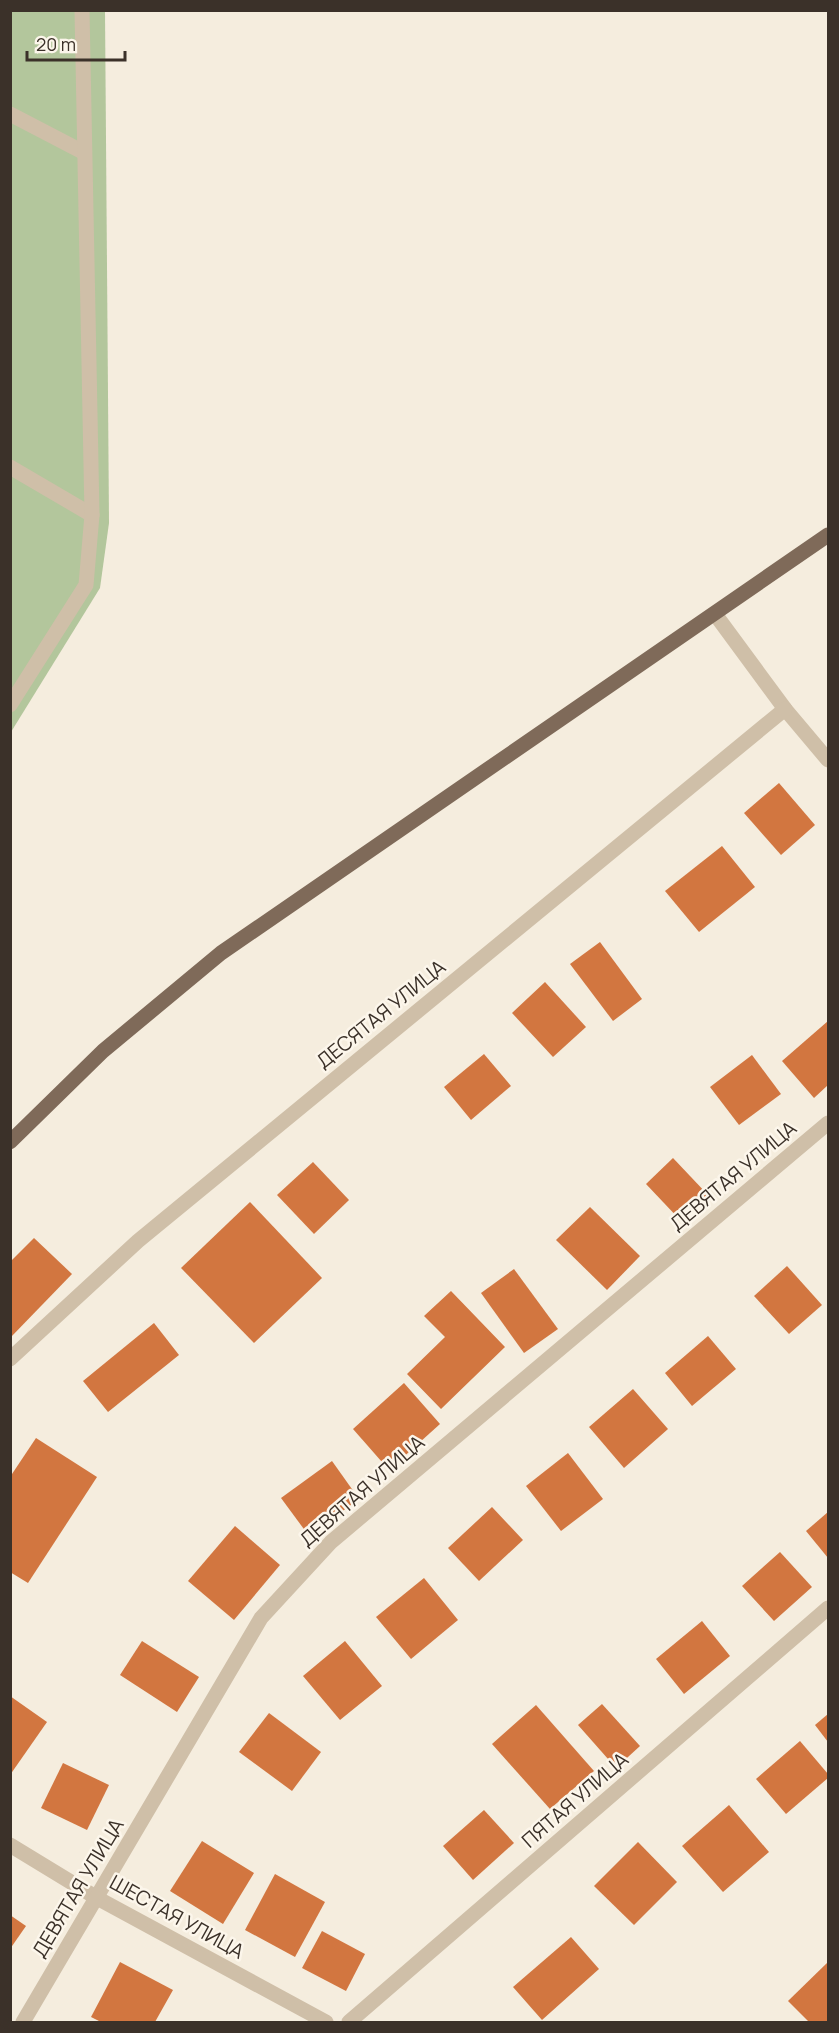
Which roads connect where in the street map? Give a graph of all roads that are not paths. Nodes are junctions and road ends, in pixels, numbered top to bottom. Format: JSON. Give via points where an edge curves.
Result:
{"nodes":[{"id":1,"x":82,"y":10,"type":"edge"},
{"id":2,"x":10,"y":114,"type":"edge"},
{"id":3,"x":83,"y":152,"type":"junction"},
{"id":4,"x":10,"y":467,"type":"edge"},
{"id":5,"x":92,"y":515,"type":"junction"},
{"id":6,"x":828,"y":535,"type":"edge"},
{"id":7,"x":715,"y":614,"type":"junction"},
{"id":8,"x":10,"y":705,"type":"edge"},
{"id":9,"x":785,"y":709,"type":"junction"},
{"id":10,"x":828,"y":760,"type":"edge"},
{"id":11,"x":828,"y":1123,"type":"edge"},
{"id":12,"x":10,"y":1142,"type":"edge"},
{"id":13,"x":10,"y":1359,"type":"edge"},
{"id":14,"x":828,"y":1608,"type":"edge"},
{"id":15,"x":10,"y":1845,"type":"edge"},
{"id":16,"x":97,"y":1898,"type":"junction"},
{"id":17,"x":23,"y":2022,"type":"edge"},
{"id":18,"x":326,"y":2022,"type":"edge"},
{"id":19,"x":349,"y":2022,"type":"edge"}],
"edges":[{"from":1,"to":3,"type":"street"},
{"from":2,"to":3,"type":"street"},
{"from":3,"to":5,"type":"street"},
{"from":4,"to":5,"type":"street"},
{"from":5,"to":8,"type":"street","via":[[86,585]]},
{"from":6,"to":7,"type":"main road"},
{"from":7,"to":9,"type":"street"},
{"from":7,"to":12,"type":"main road","via":[[221,953],[103,1051]]},
{"from":9,"to":10,"type":"street"},
{"from":9,"to":13,"type":"street","name":"ДЕСЯТАЯ УЛИЦА","via":[[138,1241]]},
{"from":11,"to":16,"type":"street","name":"ДЕВЯТАЯ УЛИЦА","via":[[323,1550],[261,1618]]},
{"from":14,"to":19,"type":"street","name":"ПЯТАЯ УЛИЦА"},
{"from":15,"to":16,"type":"street","name":"ШЕСТАЯ УЛИЦА"},
{"from":16,"to":17,"type":"street","name":"ДЕВЯТАЯ УЛИЦА"},
{"from":16,"to":18,"type":"street","name":"ШЕСТАЯ УЛИЦА"}]}
